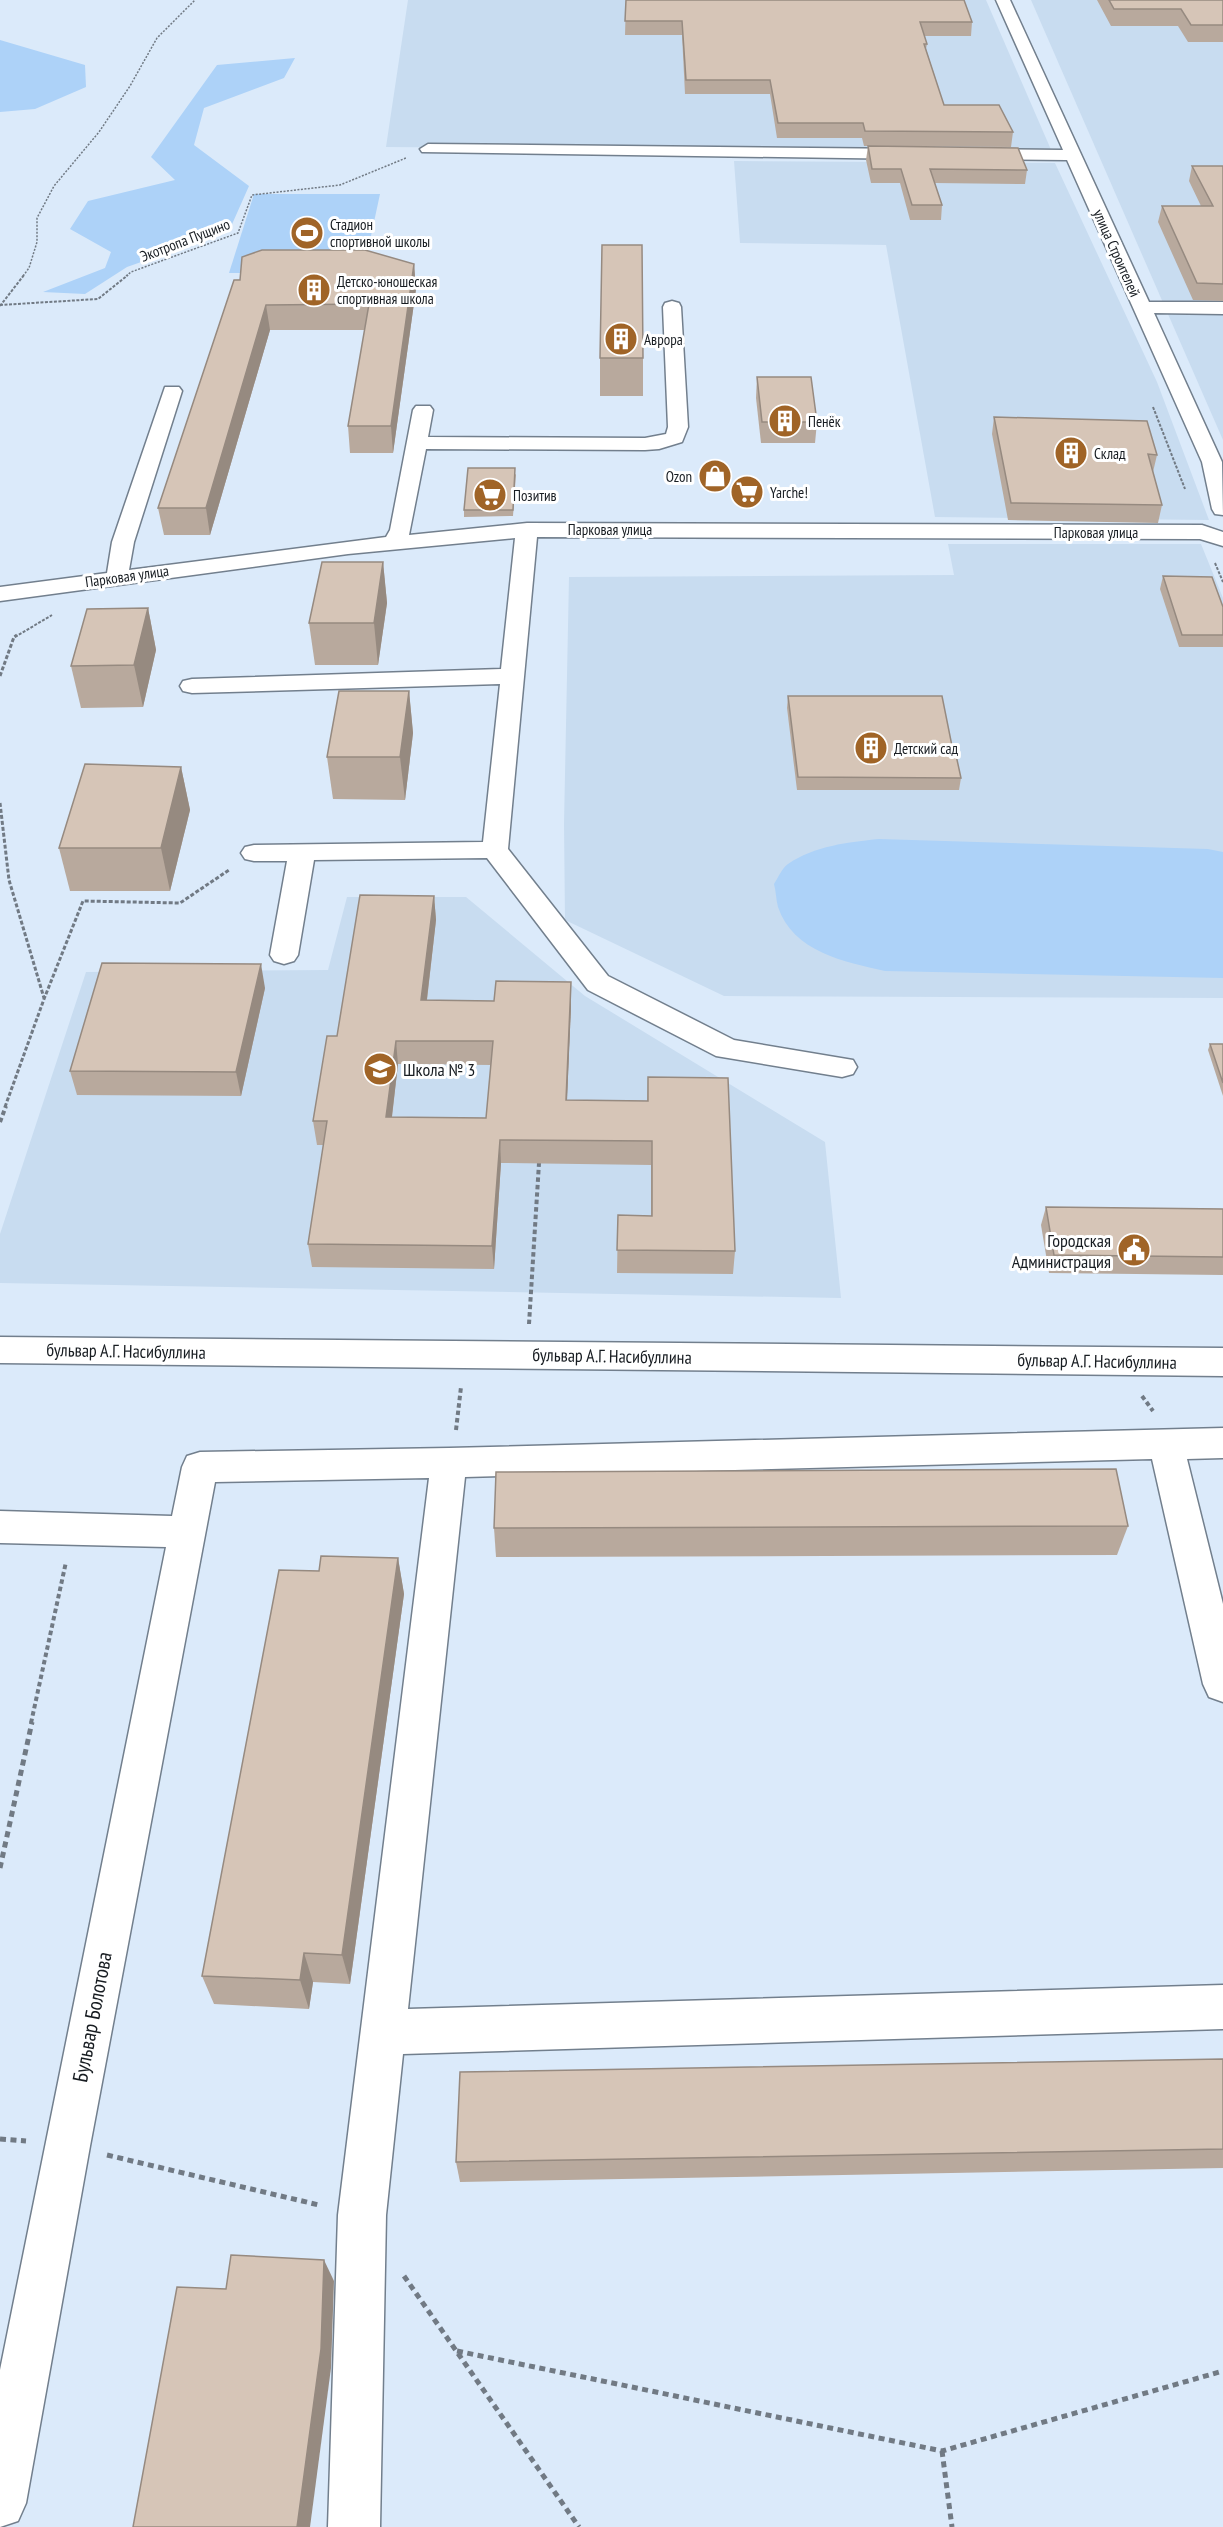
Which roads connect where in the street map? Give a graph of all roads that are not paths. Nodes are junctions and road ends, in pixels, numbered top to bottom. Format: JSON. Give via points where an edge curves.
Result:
{"nodes":[{"id":1,"x":1003,"y":0,"type":"edge"},
{"id":2,"x":428,"y":149,"type":"road end"},
{"id":3,"x":923,"y":154,"type":"edge"},
{"id":4,"x":959,"y":154,"type":"edge"},
{"id":5,"x":1073,"y":155,"type":"junction"},
{"id":6,"x":672,"y":307,"type":"dead end"},
{"id":7,"x":1141,"y":307,"type":"junction"},
{"id":8,"x":1223,"y":308,"type":"edge"},
{"id":9,"x":172,"y":391,"type":"dead end"},
{"id":10,"x":423,"y":410,"type":"dead end"},
{"id":11,"x":417,"y":443,"type":"junction"},
{"id":12,"x":1218,"y":462,"type":"edge"},
{"id":13,"x":1223,"y":509,"type":"edge"},
{"id":14,"x":527,"y":530,"type":"junction"},
{"id":15,"x":1223,"y":539,"type":"edge"},
{"id":16,"x":394,"y":542,"type":"junction"},
{"id":17,"x":119,"y":578,"type":"junction"},
{"id":18,"x":0,"y":594,"type":"edge"},
{"id":19,"x":513,"y":676,"type":"junction"},
{"id":20,"x":192,"y":686,"type":"dead end"},
{"id":21,"x":495,"y":850,"type":"junction"},
{"id":22,"x":302,"y":852,"type":"junction"},
{"id":23,"x":254,"y":853,"type":"road end"},
{"id":24,"x":284,"y":955,"type":"dead end"},
{"id":25,"x":842,"y":1067,"type":"dead end"},
{"id":26,"x":0,"y":1350,"type":"edge"},
{"id":27,"x":1223,"y":1362,"type":"edge"},
{"id":28,"x":1223,"y":1443,"type":"edge"},
{"id":29,"x":453,"y":1444,"type":"junction"},
{"id":30,"x":1172,"y":1444,"type":"junction"},
{"id":31,"x":0,"y":1527,"type":"edge"},
{"id":32,"x":187,"y":1532,"type":"junction"},
{"id":33,"x":1223,"y":1684,"type":"edge"},
{"id":34,"x":1223,"y":2007,"type":"edge"},
{"id":35,"x":383,"y":2032,"type":"junction"},
{"id":36,"x":0,"y":2503,"type":"edge"},
{"id":37,"x":354,"y":2527,"type":"edge"}],
"edges":[{"from":1,"to":5,"type":"street","name":"улица Строителей"},
{"from":2,"to":3,"type":"street"},
{"from":4,"to":5,"type":"street"},
{"from":5,"to":7,"type":"street","name":"улица Строителей"},
{"from":6,"to":11,"type":"street","via":[[678,427],[675,438],[645,444]]},
{"from":7,"to":8,"type":"street"},
{"from":7,"to":12,"type":"street","name":"улица Строителей"},
{"from":9,"to":17,"type":"street","via":[[123,542]]},
{"from":10,"to":11,"type":"street"},
{"from":11,"to":16,"type":"street","via":[[401,530]]},
{"from":12,"to":13,"type":"street","name":"улица Строителей"},
{"from":14,"to":15,"type":"street","name":"Парковая улица","via":[[1202,532]]},
{"from":14,"to":16,"type":"street","name":"Парковая улица"},
{"from":14,"to":19,"type":"street"},
{"from":16,"to":17,"type":"street","name":"Парковая улица"},
{"from":17,"to":18,"type":"street","name":"Парковая улица"},
{"from":19,"to":20,"type":"street"},
{"from":19,"to":21,"type":"street"},
{"from":21,"to":22,"type":"street"},
{"from":21,"to":25,"type":"street","via":[[598,983],[727,1049]]},
{"from":22,"to":23,"type":"street"},
{"from":22,"to":24,"type":"street"},
{"from":26,"to":27,"type":"street","name":"бульвар А.Г. Насибуллина"},
{"from":28,"to":30,"type":"street"},
{"from":29,"to":30,"type":"street"},
{"from":29,"to":32,"type":"street","name":"Бульвар Болотова","via":[[200,1467]]},
{"from":29,"to":35,"type":"street"},
{"from":30,"to":33,"type":"street"},
{"from":31,"to":32,"type":"street"},
{"from":32,"to":36,"type":"street","name":"Бульвар Болотова"},
{"from":34,"to":35,"type":"street"},
{"from":35,"to":37,"type":"street","via":[[362,2215]]}]}
